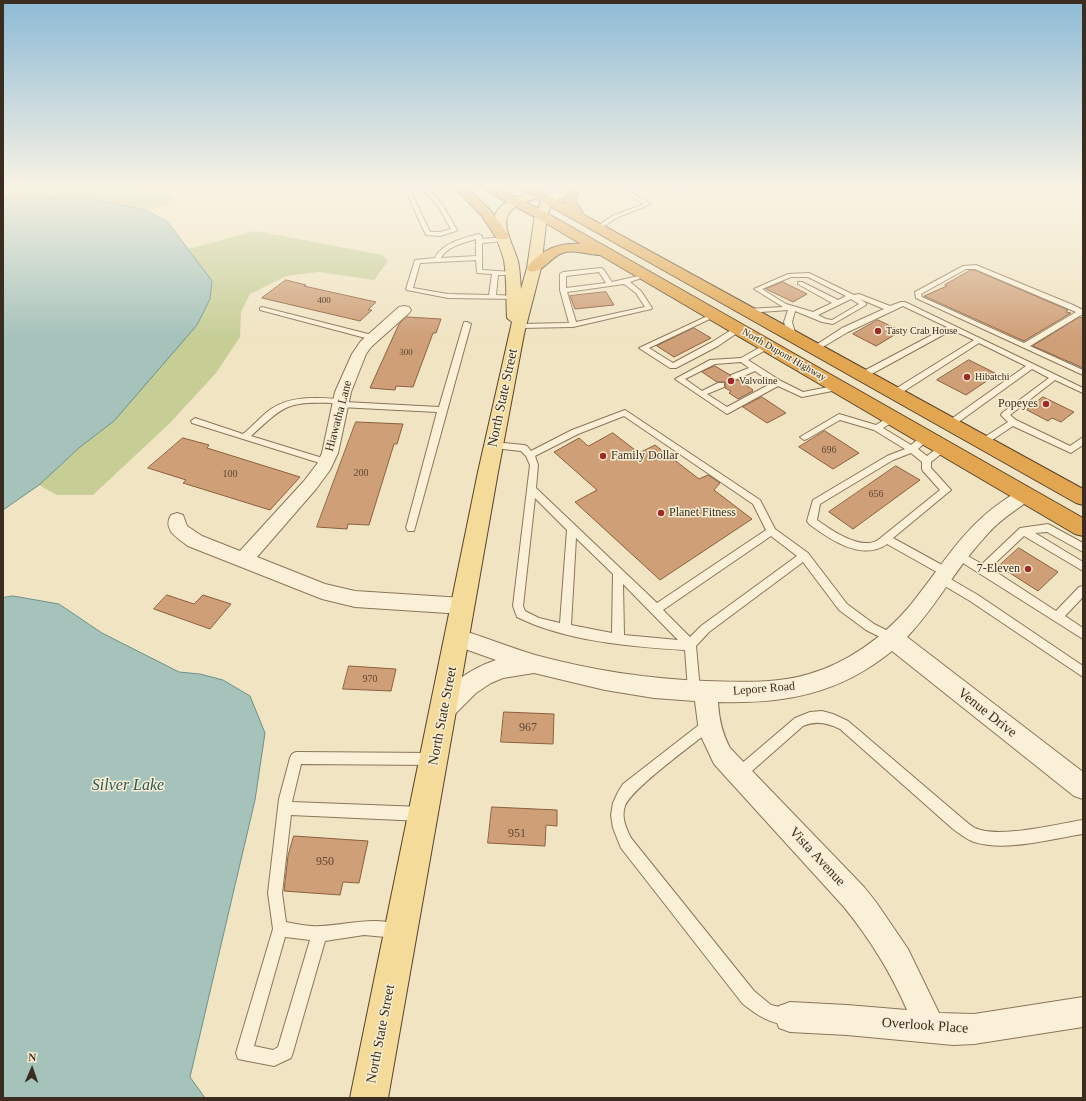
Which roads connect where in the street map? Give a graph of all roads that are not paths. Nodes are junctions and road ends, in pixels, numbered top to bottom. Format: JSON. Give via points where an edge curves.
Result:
{"nodes":[{"id":1,"x":478,"y":236,"type":"edge"},
{"id":2,"x":479,"y":236,"type":"edge"},
{"id":3,"x":538,"y":236,"type":"edge"},
{"id":4,"x":579,"y":236,"type":"edge"},
{"id":5,"x":601,"y":236,"type":"edge"},
{"id":6,"x":612,"y":236,"type":"edge"},
{"id":7,"x":503,"y":238,"type":"joint"},
{"id":8,"x":479,"y":241,"type":"junction"},
{"id":9,"x":634,"y":250,"type":"junction"},
{"id":10,"x":609,"y":254,"type":"junction"},
{"id":11,"x":479,"y":258,"type":"junction"},
{"id":12,"x":437,"y":260,"type":"junction"},
{"id":13,"x":534,"y":268,"type":"junction"},
{"id":14,"x":495,"y":273,"type":"junction"},
{"id":15,"x":512,"y":273,"type":"junction"},
{"id":16,"x":645,"y":275,"type":"junction"},
{"id":17,"x":624,"y":282,"type":"junction"},
{"id":18,"x":800,"y":283,"type":"dead end"},
{"id":19,"x":610,"y":284,"type":"junction"},
{"id":20,"x":563,"y":290,"type":"junction"},
{"id":21,"x":851,"y":296,"type":"junction"},
{"id":22,"x":492,"y":298,"type":"junction"},
{"id":23,"x":514,"y":298,"type":"junction"},
{"id":24,"x":838,"y":303,"type":"junction"},
{"id":25,"x":262,"y":308,"type":"dead end"},
{"id":26,"x":793,"y":309,"type":"junction"},
{"id":27,"x":404,"y":310,"type":"dead end"},
{"id":28,"x":890,"y":310,"type":"junction"},
{"id":29,"x":746,"y":311,"type":"junction"},
{"id":30,"x":1081,"y":313,"type":"edge"},
{"id":31,"x":714,"y":315,"type":"junction"},
{"id":32,"x":813,"y":315,"type":"junction"},
{"id":33,"x":467,"y":324,"type":"dead end"},
{"id":34,"x":573,"y":325,"type":"junction"},
{"id":35,"x":952,"y":327,"type":"junction"},
{"id":36,"x":739,"y":329,"type":"junction"},
{"id":37,"x":518,"y":330,"type":"junction"},
{"id":38,"x":792,"y":336,"type":"junction"},
{"id":39,"x":373,"y":338,"type":"junction"},
{"id":40,"x":979,"y":340,"type":"junction"},
{"id":41,"x":769,"y":346,"type":"junction"},
{"id":42,"x":1025,"y":346,"type":"junction"},
{"id":43,"x":816,"y":349,"type":"junction"},
{"id":44,"x":743,"y":360,"type":"junction"},
{"id":45,"x":1031,"y":366,"type":"junction"},
{"id":46,"x":755,"y":368,"type":"junction"},
{"id":47,"x":1083,"y":373,"type":"edge"},
{"id":48,"x":863,"y":375,"type":"junction"},
{"id":49,"x":1055,"y":377,"type":"junction"},
{"id":50,"x":734,"y":378,"type":"dead end"},
{"id":51,"x":778,"y":383,"type":"junction"},
{"id":52,"x":721,"y":385,"type":"dead end"},
{"id":53,"x":839,"y":387,"type":"junction"},
{"id":54,"x":1083,"y":391,"type":"edge"},
{"id":55,"x":895,"y":393,"type":"junction"},
{"id":56,"x":701,"y":394,"type":"junction"},
{"id":57,"x":340,"y":403,"type":"junction"},
{"id":58,"x":442,"y":410,"type":"junction"},
{"id":59,"x":893,"y":418,"type":"junction"},
{"id":60,"x":195,"y":421,"type":"dead end"},
{"id":61,"x":1013,"y":422,"type":"junction"},
{"id":62,"x":950,"y":424,"type":"junction"},
{"id":63,"x":877,"y":428,"type":"junction"},
{"id":64,"x":244,"y":437,"type":"junction"},
{"id":65,"x":804,"y":438,"type":"dead end"},
{"id":66,"x":926,"y":438,"type":"junction"},
{"id":67,"x":1083,"y":440,"type":"edge"},
{"id":68,"x":983,"y":442,"type":"junction"},
{"id":69,"x":494,"y":444,"type":"junction"},
{"id":70,"x":943,"y":448,"type":"junction"},
{"id":71,"x":912,"y":449,"type":"junction"},
{"id":72,"x":530,"y":455,"type":"junction"},
{"id":73,"x":927,"y":461,"type":"junction"},
{"id":74,"x":326,"y":462,"type":"junction"},
{"id":75,"x":531,"y":489,"type":"junction"},
{"id":76,"x":1025,"y":495,"type":"junction"},
{"id":77,"x":1083,"y":498,"type":"edge"},
{"id":78,"x":1083,"y":507,"type":"edge"},
{"id":79,"x":177,"y":520,"type":"dead end"},
{"id":80,"x":411,"y":528,"type":"dead end"},
{"id":81,"x":1083,"y":528,"type":"edge"},
{"id":82,"x":572,"y":529,"type":"junction"},
{"id":83,"x":771,"y":531,"type":"junction"},
{"id":84,"x":1023,"y":532,"type":"junction"},
{"id":85,"x":886,"y":539,"type":"junction"},
{"id":86,"x":1083,"y":548,"type":"edge"},
{"id":87,"x":959,"y":555,"type":"junction"},
{"id":88,"x":804,"y":556,"type":"junction"},
{"id":89,"x":242,"y":560,"type":"junction"},
{"id":90,"x":1083,"y":567,"type":"edge"},
{"id":91,"x":983,"y":569,"type":"junction"},
{"id":92,"x":618,"y":572,"type":"junction"},
{"id":93,"x":944,"y":576,"type":"junction"},
{"id":94,"x":1083,"y":590,"type":"edge"},
{"id":95,"x":464,"y":606,"type":"junction"},
{"id":96,"x":656,"y":609,"type":"junction"},
{"id":97,"x":1057,"y":617,"type":"junction"},
{"id":98,"x":565,"y":629,"type":"junction"},
{"id":99,"x":1083,"y":634,"type":"edge"},
{"id":100,"x":458,"y":638,"type":"junction"},
{"id":101,"x":618,"y":638,"type":"junction"},
{"id":102,"x":892,"y":638,"type":"junction"},
{"id":103,"x":690,"y":645,"type":"junction"},
{"id":104,"x":536,"y":664,"type":"junction"},
{"id":105,"x":1083,"y":672,"type":"edge"},
{"id":106,"x":700,"y":691,"type":"junction"},
{"id":107,"x":444,"y":711,"type":"junction"},
{"id":108,"x":708,"y":725,"type":"junction"},
{"id":109,"x":435,"y":759,"type":"junction"},
{"id":110,"x":739,"y":774,"type":"junction"},
{"id":111,"x":1083,"y":787,"type":"edge"},
{"id":112,"x":286,"y":808,"type":"junction"},
{"id":113,"x":424,"y":814,"type":"junction"},
{"id":114,"x":1083,"y":827,"type":"edge"},
{"id":115,"x":280,"y":929,"type":"junction"},
{"id":116,"x":401,"y":932,"type":"junction"},
{"id":117,"x":319,"y":934,"type":"junction"},
{"id":118,"x":1083,"y":1012,"type":"edge"},
{"id":119,"x":790,"y":1017,"type":"joint"},
{"id":120,"x":930,"y":1029,"type":"junction"},
{"id":121,"x":369,"y":1098,"type":"edge"}],
"edges":[{"from":1,"to":12,"type":"lane","via":[[464,240],[441,252]]},
{"from":2,"to":8,"type":"lane"},
{"from":3,"to":13,"type":"main road","name":"North State Street"},
{"from":4,"to":10,"type":"highway","name":"North Dupont Highway"},
{"from":5,"to":9,"type":"highway"},
{"from":6,"to":9,"type":"highway","name":"North Dupont Highway"},
{"from":7,"to":8,"type":"lane"},
{"from":7,"to":15,"type":"main road","name":"North State Street"},
{"from":8,"to":11,"type":"lane"},
{"from":9,"to":29,"type":"highway","name":"North Dupont Highway"},
{"from":10,"to":13,"type":"highway","via":[[581,248],[560,249],[544,256]]},
{"from":10,"to":16,"type":"highway","name":"North Dupont Highway"},
{"from":11,"to":12,"type":"lane"},
{"from":11,"to":14,"type":"lane","via":[[479,272]]},
{"from":12,"to":22,"type":"lane","via":[[417,261],[409,289],[448,296]]},
{"from":13,"to":37,"type":"main road","name":"North State Street"},
{"from":14,"to":15,"type":"lane"},
{"from":14,"to":22,"type":"lane"},
{"from":15,"to":23,"type":"main road","name":"North State Street"},
{"from":16,"to":17,"type":"lane"},
{"from":16,"to":31,"type":"highway","name":"North Dupont Highway"},
{"from":17,"to":19,"type":"lane"},
{"from":17,"to":34,"type":"lane","via":[[639,292],[649,308]]},
{"from":18,"to":24,"type":"lane"},
{"from":19,"to":20,"type":"lane"},
{"from":19,"to":20,"type":"lane","via":[[601,270],[563,274]]},
{"from":20,"to":34,"type":"lane"},
{"from":21,"to":24,"type":"lane"},
{"from":21,"to":26,"type":"lane","via":[[809,275],[790,275],[757,289]]},
{"from":21,"to":28,"type":"lane","via":[[859,295]]},
{"from":21,"to":32,"type":"lane","via":[[864,304],[833,322],[824,321]]},
{"from":22,"to":23,"type":"lane"},
{"from":23,"to":37,"type":"main road","name":"North State Street"},
{"from":24,"to":32,"type":"lane"},
{"from":25,"to":39,"type":"lane"},
{"from":26,"to":29,"type":"lane"},
{"from":26,"to":32,"type":"lane"},
{"from":26,"to":38,"type":"lane","via":[[788,322]]},
{"from":27,"to":39,"type":"street","name":"Hiawatha Lane"},
{"from":28,"to":35,"type":"lane","via":[[903,303]]},
{"from":28,"to":43,"type":"lane","via":[[846,330]]},
{"from":29,"to":38,"type":"highway","name":"North Dupont Highway"},
{"from":30,"to":42,"type":"lane"},
{"from":30,"to":42,"type":"lane","via":[[1071,306],[976,267],[965,267],[917,293],[919,298]]},
{"from":31,"to":36,"type":"highway","name":"North Dupont Highway"},
{"from":31,"to":36,"type":"lane","via":[[643,348],[673,366]]},
{"from":33,"to":58,"type":"lane"},
{"from":34,"to":37,"type":"lane"},
{"from":35,"to":40,"type":"lane"},
{"from":35,"to":48,"type":"lane"},
{"from":36,"to":41,"type":"highway","name":"North Dupont Highway"},
{"from":37,"to":69,"type":"main road","name":"North State Street"},
{"from":38,"to":43,"type":"highway","name":"North Dupont Highway"},
{"from":39,"to":57,"type":"street","name":"Hiawatha Lane","via":[[359,354]]},
{"from":40,"to":45,"type":"lane"},
{"from":40,"to":55,"type":"lane"},
{"from":41,"to":44,"type":"lane"},
{"from":41,"to":53,"type":"highway","name":"North Dupont Highway"},
{"from":42,"to":47,"type":"lane"},
{"from":43,"to":48,"type":"highway","name":"North Dupont Highway"},
{"from":44,"to":46,"type":"lane"},
{"from":44,"to":56,"type":"lane","via":[[713,362],[679,379]]},
{"from":45,"to":49,"type":"lane"},
{"from":45,"to":62,"type":"lane"},
{"from":46,"to":50,"type":"lane"},
{"from":46,"to":51,"type":"lane"},
{"from":48,"to":55,"type":"highway","name":"North Dupont Highway"},
{"from":49,"to":54,"type":"lane"},
{"from":49,"to":61,"type":"lane","via":[[1005,415]]},
{"from":51,"to":53,"type":"lane","via":[[802,395]]},
{"from":51,"to":56,"type":"lane","via":[[727,410]]},
{"from":52,"to":56,"type":"lane"},
{"from":53,"to":59,"type":"highway","name":"North Dupont Highway"},
{"from":55,"to":62,"type":"highway","name":"North Dupont Highway"},
{"from":57,"to":58,"type":"lane"},
{"from":57,"to":64,"type":"lane","via":[[306,401],[279,407]]},
{"from":57,"to":74,"type":"street","name":"Hiawatha Lane"},
{"from":58,"to":80,"type":"lane"},
{"from":59,"to":63,"type":"lane"},
{"from":59,"to":66,"type":"highway","name":"North Dupont Highway"},
{"from":60,"to":64,"type":"lane"},
{"from":61,"to":67,"type":"lane","via":[[1071,450]]},
{"from":61,"to":68,"type":"lane"},
{"from":62,"to":68,"type":"highway","name":"North Dupont Highway"},
{"from":63,"to":65,"type":"lane","via":[[839,417]]},
{"from":63,"to":71,"type":"lane"},
{"from":64,"to":74,"type":"lane"},
{"from":66,"to":70,"type":"highway","name":"North Dupont Highway"},
{"from":66,"to":71,"type":"lane"},
{"from":68,"to":77,"type":"highway","name":"North Dupont Highway"},
{"from":69,"to":72,"type":"lane","via":[[524,448]]},
{"from":69,"to":95,"type":"main road","name":"North State Street"},
{"from":70,"to":73,"type":"lane"},
{"from":70,"to":76,"type":"highway","name":"North Dupont Highway"},
{"from":71,"to":73,"type":"lane"},
{"from":71,"to":85,"type":"lane","via":[[890,458],[816,502],[812,521],[824,530],[861,547],[874,547]]},
{"from":72,"to":75,"type":"lane","via":[[534,465]]},
{"from":72,"to":83,"type":"lane","via":[[575,432],[625,413],[757,502]]},
{"from":73,"to":85,"type":"lane","via":[[926,469],[946,490]]},
{"from":74,"to":89,"type":"street","name":"Hiawatha Lane","via":[[310,485]]},
{"from":75,"to":82,"type":"lane"},
{"from":75,"to":98,"type":"lane","via":[[518,606],[521,614],[536,622]]},
{"from":76,"to":78,"type":"highway","via":[[1036,493],[1053,496]]},
{"from":76,"to":81,"type":"highway","name":"North Dupont Highway"},
{"from":76,"to":87,"type":"street","name":"Lepore Road","via":[[995,516]]},
{"from":79,"to":89,"type":"street","via":[[178,528],[195,542]]},
{"from":82,"to":92,"type":"lane"},
{"from":82,"to":98,"type":"lane"},
{"from":83,"to":88,"type":"lane"},
{"from":83,"to":96,"type":"lane"},
{"from":84,"to":86,"type":"lane","via":[[1048,528]]},
{"from":84,"to":90,"type":"lane"},
{"from":84,"to":91,"type":"lane"},
{"from":85,"to":93,"type":"lane"},
{"from":87,"to":91,"type":"lane"},
{"from":87,"to":93,"type":"street","name":"Lepore Road"},
{"from":88,"to":102,"type":"lane","via":[[843,607],[870,627]]},
{"from":88,"to":103,"type":"lane","via":[[705,629]]},
{"from":89,"to":95,"type":"street","via":[[322,591],[355,599]]},
{"from":91,"to":97,"type":"lane"},
{"from":92,"to":96,"type":"lane"},
{"from":92,"to":101,"type":"lane"},
{"from":93,"to":102,"type":"street","name":"Lepore Road","via":[[910,620]]},
{"from":93,"to":105,"type":"lane"},
{"from":94,"to":97,"type":"lane"},
{"from":95,"to":100,"type":"main road","name":"North State Street"},
{"from":96,"to":103,"type":"lane"},
{"from":97,"to":99,"type":"lane"},
{"from":98,"to":101,"type":"lane"},
{"from":100,"to":104,"type":"street","name":"Lepore Road"},
{"from":100,"to":107,"type":"main road","name":"North State Street"},
{"from":101,"to":103,"type":"lane"},
{"from":102,"to":106,"type":"street","name":"Lepore Road","via":[[841,672],[794,688],[769,691]]},
{"from":102,"to":111,"type":"street","name":"Venue Drive"},
{"from":103,"to":106,"type":"lane"},
{"from":104,"to":106,"type":"street","name":"Lepore Road","via":[[609,681]]},
{"from":104,"to":107,"type":"street","via":[[499,669],[486,674],[472,682]]},
{"from":106,"to":108,"type":"street","name":"Vista Avenue"},
{"from":107,"to":109,"type":"main road","name":"North State Street"},
{"from":108,"to":110,"type":"street","name":"Vista Avenue","via":[[722,756]]},
{"from":108,"to":119,"type":"lane","via":[[628,789],[617,807],[620,829],[626,843],[748,997],[760,1009],[774,1015]]},
{"from":109,"to":112,"type":"lane","via":[[296,758]]},
{"from":109,"to":113,"type":"main road","name":"North State Street"},
{"from":110,"to":114,"type":"lane","via":[[799,722],[806,718],[821,716],[844,725],[974,835],[984,838],[1006,838]]},
{"from":110,"to":120,"type":"street","name":"Vista Avenue","via":[[875,921],[890,944]]},
{"from":112,"to":113,"type":"lane"},
{"from":112,"to":115,"type":"lane","via":[[275,892]]},
{"from":113,"to":116,"type":"main road","name":"North State Street"},
{"from":115,"to":117,"type":"lane"},
{"from":115,"to":117,"type":"lane","via":[[244,1053],[274,1058],[285,1052]]},
{"from":116,"to":117,"type":"lane","via":[[364,928]]},
{"from":116,"to":121,"type":"main road","name":"North State Street"},
{"from":118,"to":120,"type":"street","name":"Overlook Place","via":[[974,1029]]},
{"from":119,"to":120,"type":"street","name":"Overlook Place"}]}
